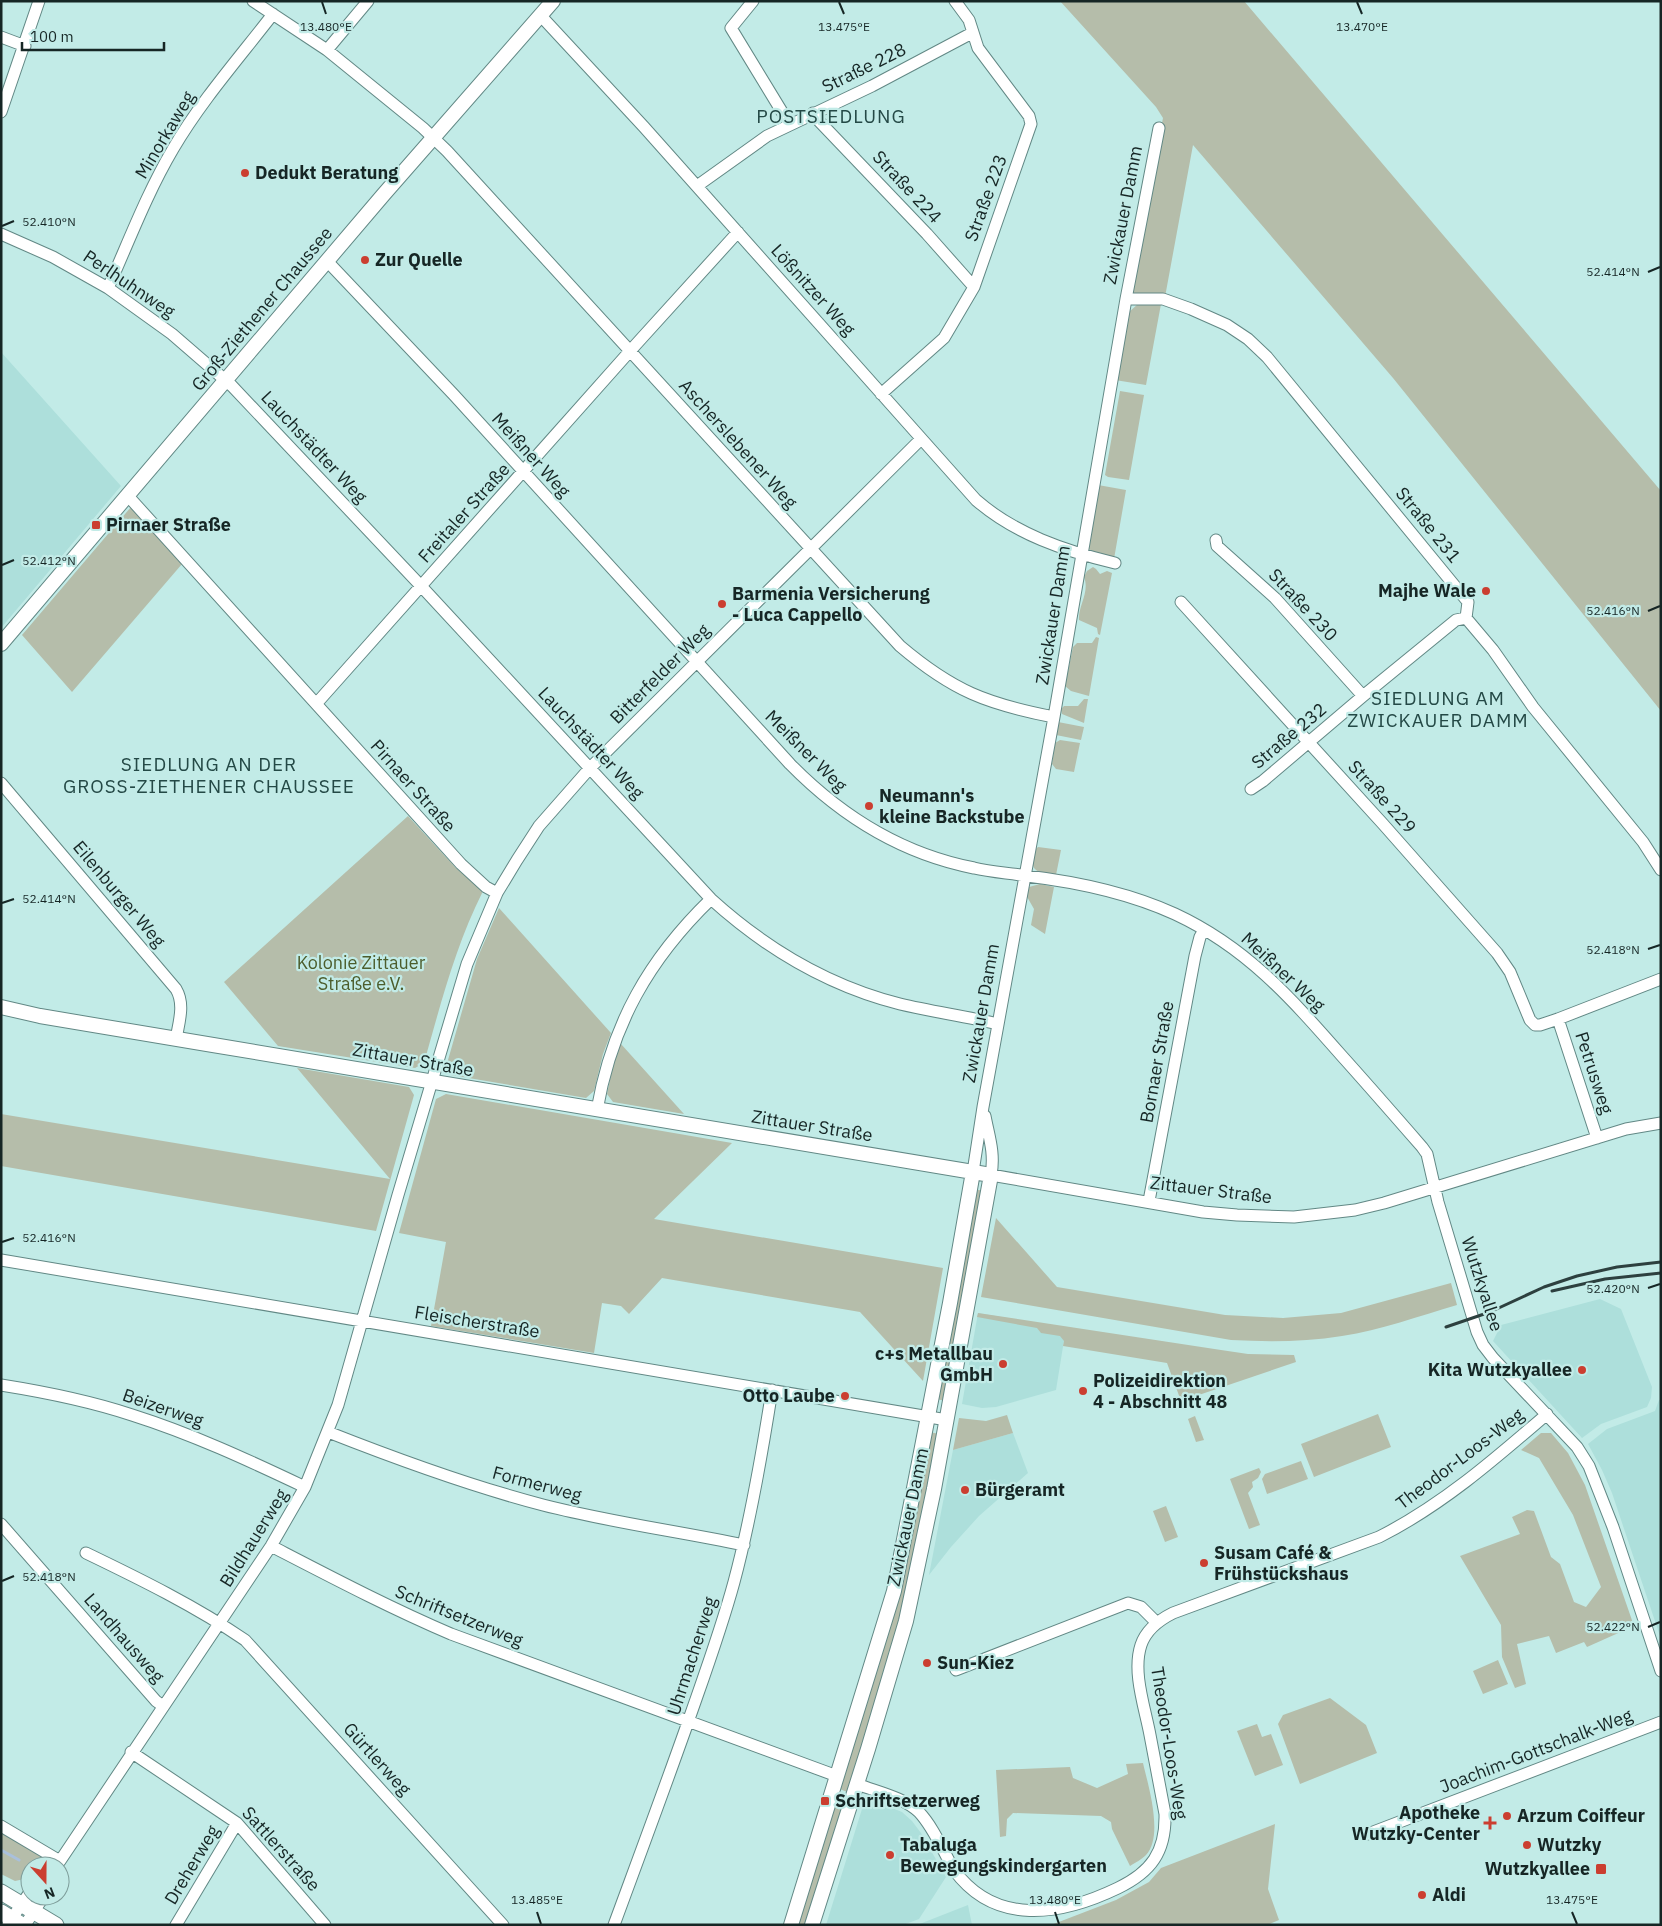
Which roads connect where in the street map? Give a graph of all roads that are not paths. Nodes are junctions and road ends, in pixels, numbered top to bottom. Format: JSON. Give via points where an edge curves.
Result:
{"nodes":[{"id":1,"x":39,"y":1,"type":"edge"},
{"id":2,"x":253,"y":1,"type":"edge"},
{"id":3,"x":368,"y":1,"type":"edge"},
{"id":4,"x":553,"y":1,"type":"edge"},
{"id":5,"x":753,"y":1,"type":"edge"},
{"id":6,"x":955,"y":1,"type":"edge"},
{"id":7,"x":273,"y":14,"type":"junction"},
{"id":8,"x":541,"y":16,"type":"junction"},
{"id":9,"x":972,"y":33,"type":"junction"},
{"id":10,"x":1,"y":37,"type":"edge"},
{"id":11,"x":25,"y":46,"type":"junction"},
{"id":12,"x":327,"y":50,"type":"junction"},
{"id":13,"x":1,"y":112,"type":"edge"},
{"id":14,"x":813,"y":113,"type":"junction"},
{"id":15,"x":790,"y":125,"type":"junction"},
{"id":16,"x":1159,"y":128,"type":"dead end"},
{"id":17,"x":433,"y":138,"type":"junction"},
{"id":18,"x":697,"y":186,"type":"junction"},
{"id":19,"x":738,"y":232,"type":"junction"},
{"id":20,"x":1,"y":234,"type":"edge"},
{"id":21,"x":327,"y":261,"type":"junction"},
{"id":22,"x":974,"y":287,"type":"junction"},
{"id":23,"x":108,"y":288,"type":"junction"},
{"id":24,"x":1126,"y":299,"type":"junction"},
{"id":25,"x":630,"y":351,"type":"junction"},
{"id":26,"x":226,"y":380,"type":"junction"},
{"id":27,"x":882,"y":394,"type":"junction"},
{"id":28,"x":921,"y":439,"type":"junction"},
{"id":29,"x":523,"y":473,"type":"junction"},
{"id":30,"x":128,"y":496,"type":"junction"},
{"id":31,"x":1216,"y":540,"type":"dead end"},
{"id":32,"x":809,"y":548,"type":"junction"},
{"id":33,"x":1083,"y":555,"type":"junction"},
{"id":34,"x":1115,"y":563,"type":"dead end"},
{"id":35,"x":421,"y":586,"type":"junction"},
{"id":36,"x":1181,"y":602,"type":"dead end"},
{"id":37,"x":1466,"y":618,"type":"junction"},
{"id":38,"x":1,"y":644,"type":"edge"},
{"id":39,"x":697,"y":662,"type":"junction"},
{"id":40,"x":1363,"y":696,"type":"junction"},
{"id":41,"x":316,"y":704,"type":"junction"},
{"id":42,"x":1054,"y":717,"type":"junction"},
{"id":43,"x":1308,"y":742,"type":"junction"},
{"id":44,"x":590,"y":768,"type":"junction"},
{"id":45,"x":1,"y":783,"type":"edge"},
{"id":46,"x":1251,"y":789,"type":"dead end"},
{"id":47,"x":1661,"y":870,"type":"edge"},
{"id":48,"x":1025,"y":876,"type":"junction"},
{"id":49,"x":497,"y":893,"type":"junction"},
{"id":50,"x":711,"y":899,"type":"junction"},
{"id":51,"x":1204,"y":930,"type":"junction"},
{"id":52,"x":1661,"y":979,"type":"edge"},
{"id":53,"x":1,"y":1007,"type":"edge"},
{"id":54,"x":1558,"y":1019,"type":"junction"},
{"id":55,"x":998,"y":1024,"type":"junction"},
{"id":56,"x":176,"y":1039,"type":"junction"},
{"id":57,"x":432,"y":1082,"type":"junction"},
{"id":58,"x":983,"y":1107,"type":"junction"},
{"id":59,"x":597,"y":1110,"type":"junction"},
{"id":60,"x":1661,"y":1123,"type":"edge"},
{"id":61,"x":1597,"y":1138,"type":"junction"},
{"id":62,"x":973,"y":1172,"type":"junction"},
{"id":63,"x":991,"y":1175,"type":"junction"},
{"id":64,"x":1434,"y":1187,"type":"junction"},
{"id":65,"x":398,"y":1195,"type":"joint"},
{"id":66,"x":1149,"y":1201,"type":"junction"},
{"id":67,"x":1,"y":1260,"type":"edge"},
{"id":68,"x":362,"y":1321,"type":"junction"},
{"id":69,"x":1,"y":1385,"type":"edge"},
{"id":70,"x":772,"y":1390,"type":"junction"},
{"id":71,"x":1547,"y":1414,"type":"junction"},
{"id":72,"x":928,"y":1416,"type":"junction"},
{"id":73,"x":947,"y":1420,"type":"junction"},
{"id":74,"x":328,"y":1432,"type":"junction"},
{"id":75,"x":306,"y":1487,"type":"junction"},
{"id":76,"x":1,"y":1524,"type":"edge"},
{"id":77,"x":744,"y":1545,"type":"junction"},
{"id":78,"x":271,"y":1546,"type":"junction"},
{"id":79,"x":86,"y":1553,"type":"dead end"},
{"id":80,"x":1157,"y":1622,"type":"junction"},
{"id":81,"x":220,"y":1624,"type":"junction"},
{"id":82,"x":956,"y":1670,"type":"dead end"},
{"id":83,"x":1661,"y":1671,"type":"edge"},
{"id":84,"x":163,"y":1706,"type":"junction"},
{"id":85,"x":688,"y":1722,"type":"junction"},
{"id":86,"x":1661,"y":1722,"type":"edge"},
{"id":87,"x":131,"y":1752,"type":"junction"},
{"id":88,"x":837,"y":1776,"type":"junction"},
{"id":89,"x":857,"y":1784,"type":"junction"},
{"id":90,"x":238,"y":1823,"type":"junction"},
{"id":91,"x":1,"y":1826,"type":"edge"},
{"id":92,"x":1368,"y":1834,"type":"dead end"},
{"id":93,"x":44,"y":1856,"type":"edge"},
{"id":94,"x":61,"y":1856,"type":"edge"},
{"id":95,"x":1,"y":1892,"type":"edge"},
{"id":96,"x":20,"y":1899,"type":"edge"},
{"id":97,"x":26,"y":1906,"type":"edge"},
{"id":98,"x":34,"y":1906,"type":"edge"},
{"id":99,"x":14,"y":1921,"type":"edge"},
{"id":100,"x":56,"y":1925,"type":"edge"},
{"id":101,"x":176,"y":1925,"type":"edge"},
{"id":102,"x":325,"y":1925,"type":"edge"},
{"id":103,"x":502,"y":1925,"type":"edge"},
{"id":104,"x":614,"y":1925,"type":"edge"},
{"id":105,"x":790,"y":1925,"type":"edge"},
{"id":106,"x":812,"y":1925,"type":"edge"}],
"edges":[{"from":1,"to":11,"type":"street"},
{"from":2,"to":7,"type":"street","name":"Ascherslebener Weg"},
{"from":3,"to":12,"type":"street"},
{"from":4,"to":8,"type":"street","name":"Groß-Ziethener Chaussee"},
{"from":5,"to":15,"type":"street","via":[[731,28]]},
{"from":6,"to":9,"type":"street","name":"Straße 223","via":[[969,20]]},
{"from":7,"to":12,"type":"street","name":"Ascherslebener Weg"},
{"from":7,"to":23,"type":"street","name":"Minorkaweg","via":[[173,148]]},
{"from":8,"to":17,"type":"street","name":"Groß-Ziethener Chaussee"},
{"from":8,"to":18,"type":"street","name":"Lößnitzer Weg"},
{"from":9,"to":14,"type":"street","name":"Straße 228"},
{"from":9,"to":22,"type":"street","name":"Straße 223","via":[[978,48],[1029,116],[1031,124]]},
{"from":10,"to":11,"type":"street"},
{"from":11,"to":13,"type":"street"},
{"from":12,"to":17,"type":"street","name":"Ascherslebener Weg"},
{"from":14,"to":15,"type":"street","name":"Straße 228"},
{"from":14,"to":22,"type":"street","name":"Straße 224"},
{"from":15,"to":18,"type":"street","name":"Straße 228","via":[[760,140]]},
{"from":16,"to":24,"type":"street","name":"Zwickauer Damm"},
{"from":17,"to":21,"type":"street","name":"Groß-Ziethener Chaussee"},
{"from":17,"to":25,"type":"street","name":"Ascherslebener Weg"},
{"from":18,"to":19,"type":"street","name":"Lößnitzer Weg"},
{"from":19,"to":25,"type":"street","name":"Freitaler Straße"},
{"from":19,"to":27,"type":"street","name":"Lößnitzer Weg"},
{"from":20,"to":23,"type":"street","name":"Perlhuhnweg","via":[[60,260]]},
{"from":21,"to":26,"type":"street","name":"Groß-Ziethener Chaussee"},
{"from":21,"to":29,"type":"street","name":"Meißner Weg","via":[[400,336]]},
{"from":22,"to":27,"type":"street","name":"Straße 223","via":[[944,338]]},
{"from":23,"to":26,"type":"street","name":"Perlhuhnweg","via":[[172,334]]},
{"from":24,"to":33,"type":"street","name":"Zwickauer Damm"},
{"from":24,"to":37,"type":"street","name":"Straße 231","via":[[1163,299],[1210,317],[1248,339],[1288,381],[1468,602]]},
{"from":25,"to":29,"type":"street","name":"Freitaler Straße"},
{"from":25,"to":32,"type":"street","name":"Ascherslebener Weg"},
{"from":26,"to":30,"type":"street","name":"Groß-Ziethener Chaussee"},
{"from":26,"to":35,"type":"street","name":"Lauchstädter Weg"},
{"from":27,"to":28,"type":"street","name":"Lößnitzer Weg"},
{"from":28,"to":32,"type":"street","name":"Bitterfelder Weg"},
{"from":28,"to":33,"type":"street","name":"Lößnitzer Weg","via":[[986,509],[1033,536]]},
{"from":29,"to":35,"type":"street","name":"Freitaler Straße"},
{"from":29,"to":39,"type":"street","name":"Meißner Weg"},
{"from":30,"to":38,"type":"street","name":"Groß-Ziethener Chaussee"},
{"from":30,"to":41,"type":"street","name":"Pirnaer Straße"},
{"from":31,"to":40,"type":"street","name":"Straße 230","via":[[1217,546],[1274,598]]},
{"from":32,"to":39,"type":"street","name":"Bitterfelder Weg"},
{"from":32,"to":42,"type":"street","name":"Ascherslebener Weg","via":[[900,646],[926,668],[989,702]]},
{"from":33,"to":34,"type":"street"},
{"from":33,"to":42,"type":"street","name":"Zwickauer Damm"},
{"from":35,"to":41,"type":"street","name":"Freitaler Straße"},
{"from":35,"to":44,"type":"street","name":"Lauchstädter Weg"},
{"from":36,"to":43,"type":"street","name":"Straße 229"},
{"from":37,"to":40,"type":"street","name":"Straße 232","via":[[1456,620]]},
{"from":37,"to":47,"type":"street","via":[[1494,650],[1533,707],[1643,842]]},
{"from":39,"to":44,"type":"street","name":"Bitterfelder Weg"},
{"from":39,"to":48,"type":"street","name":"Meißner Weg","via":[[805,779],[860,822],[932,857],[972,868]]},
{"from":40,"to":43,"type":"street","name":"Straße 232"},
{"from":41,"to":49,"type":"street","name":"Pirnaer Straße","via":[[461,864]]},
{"from":42,"to":48,"type":"street","name":"Zwickauer Damm"},
{"from":43,"to":46,"type":"street","name":"Straße 232"},
{"from":43,"to":54,"type":"street","name":"Straße 229","via":[[1497,953],[1510,972],[1530,1020],[1540,1026]]},
{"from":44,"to":49,"type":"street","name":"Bitterfelder Weg","via":[[539,826]]},
{"from":44,"to":50,"type":"street","name":"Lauchstädter Weg"},
{"from":45,"to":56,"type":"street","name":"Eilenburger Weg","via":[[176,989],[181,1005]]},
{"from":48,"to":51,"type":"street","name":"Meißner Weg","via":[[1140,900]]},
{"from":48,"to":55,"type":"street","name":"Zwickauer Damm"},
{"from":49,"to":57,"type":"street","name":"Bitterfelder Weg","via":[[467,964]]},
{"from":50,"to":55,"type":"street","name":"Lauchstädter Weg","via":[[778,951],[848,987],[899,1004]]},
{"from":50,"to":59,"type":"street","via":[[661,954],[641,986],[609,1056]]},
{"from":51,"to":64,"type":"street","name":"Meißner Weg","via":[[1232,946],[1299,1007],[1422,1147],[1427,1154]]},
{"from":51,"to":66,"type":"street","name":"Bornaer Straße","via":[[1195,956]]},
{"from":52,"to":54,"type":"street"},
{"from":53,"to":56,"type":"street","name":"Zittauer Straße"},
{"from":54,"to":61,"type":"street","name":"Petrusweg"},
{"from":55,"to":58,"type":"street","name":"Zwickauer Damm"},
{"from":56,"to":57,"type":"street","name":"Zittauer Straße"},
{"from":57,"to":59,"type":"street","name":"Zittauer Straße"},
{"from":57,"to":65,"type":"street","name":"Bitterfelder Weg"},
{"from":58,"to":62,"type":"street","name":"Zwickauer Damm"},
{"from":58,"to":63,"type":"street","name":"Zwickauer Damm","via":[[993,1150]]},
{"from":59,"to":62,"type":"street","name":"Zittauer Straße"},
{"from":60,"to":61,"type":"street","name":"Zittauer Straße","via":[[1626,1128]]},
{"from":61,"to":64,"type":"street","name":"Zittauer Straße"},
{"from":62,"to":63,"type":"street","name":"Zittauer Straße"},
{"from":62,"to":72,"type":"street","name":"Zwickauer Damm"},
{"from":63,"to":66,"type":"street","name":"Zittauer Straße"},
{"from":63,"to":73,"type":"street","name":"Zwickauer Damm"},
{"from":64,"to":66,"type":"street","name":"Zittauer Straße","via":[[1355,1210],[1294,1217],[1203,1212]]},
{"from":64,"to":71,"type":"street","name":"Wutzkyallee","via":[[1483,1345]]},
{"from":65,"to":68,"type":"street","name":"Bildhauerweg"},
{"from":67,"to":68,"type":"street","name":"Fleischerstraße"},
{"from":68,"to":70,"type":"street","name":"Fleischerstraße"},
{"from":68,"to":74,"type":"street","name":"Bildhauerweg"},
{"from":69,"to":75,"type":"street","name":"Beizerweg","via":[[130,1414],[214,1445]]},
{"from":70,"to":72,"type":"street","name":"Fleischerstraße"},
{"from":70,"to":77,"type":"street","name":"Uhrmacherweg"},
{"from":71,"to":80,"type":"street","name":"Theodor-Loos-Weg","via":[[1435,1504],[1396,1528]]},
{"from":71,"to":83,"type":"street","name":"Wutzkyallee","via":[[1577,1447],[1596,1481]]},
{"from":72,"to":73,"type":"street","name":"Fleischerstraße"},
{"from":72,"to":88,"type":"street","name":"Zwickauer Damm","via":[[894,1591]]},
{"from":73,"to":89,"type":"street","name":"Zwickauer Damm","via":[[906,1620]]},
{"from":74,"to":75,"type":"street","name":"Bildhauerweg"},
{"from":74,"to":77,"type":"street","name":"Formerweg","via":[[488,1490],[628,1524]]},
{"from":75,"to":78,"type":"street","name":"Bildhauerweg"},
{"from":76,"to":84,"type":"street","name":"Landhausweg"},
{"from":77,"to":85,"type":"street","name":"Uhrmacherweg","via":[[715,1647]]},
{"from":78,"to":81,"type":"street","name":"Bildhauerweg"},
{"from":78,"to":85,"type":"street","name":"Schriftsetzerweg","via":[[355,1591],[451,1634]]},
{"from":79,"to":81,"type":"street","name":"Gürtlerweg","via":[[138,1577]]},
{"from":80,"to":82,"type":"street","via":[[1142,1607],[1128,1603]]},
{"from":80,"to":89,"type":"street","name":"Theodor-Loos-Weg","via":[[1144,1637],[1138,1663],[1165,1814],[1164,1834],[1160,1851],[1146,1871],[1120,1887],[1052,1912],[1017,1914],[997,1910],[965,1886],[918,1812],[907,1803]]},
{"from":81,"to":84,"type":"street","name":"Bildhauerweg"},
{"from":81,"to":103,"type":"street","name":"Gürtlerweg","via":[[256,1651]]},
{"from":84,"to":87,"type":"street","name":"Bildhauerweg"},
{"from":85,"to":88,"type":"street","name":"Schriftsetzerweg"},
{"from":85,"to":104,"type":"street","name":"Uhrmacherweg"},
{"from":86,"to":92,"type":"street","name":"Joachim-Gottschalk-Weg"},
{"from":87,"to":90,"type":"street","name":"Sattlerstraße"},
{"from":87,"to":94,"type":"street","name":"Bildhauerweg"},
{"from":88,"to":105,"type":"street","name":"Zwickauer Damm"},
{"from":89,"to":106,"type":"street","name":"Zwickauer Damm"},
{"from":90,"to":101,"type":"street","name":"Dreherweg"},
{"from":90,"to":102,"type":"street","name":"Sattlerstraße"},
{"from":91,"to":93,"type":"street"},
{"from":95,"to":96,"type":"main road"},
{"from":97,"to":99,"type":"street"},
{"from":98,"to":100,"type":"main road"}]}
